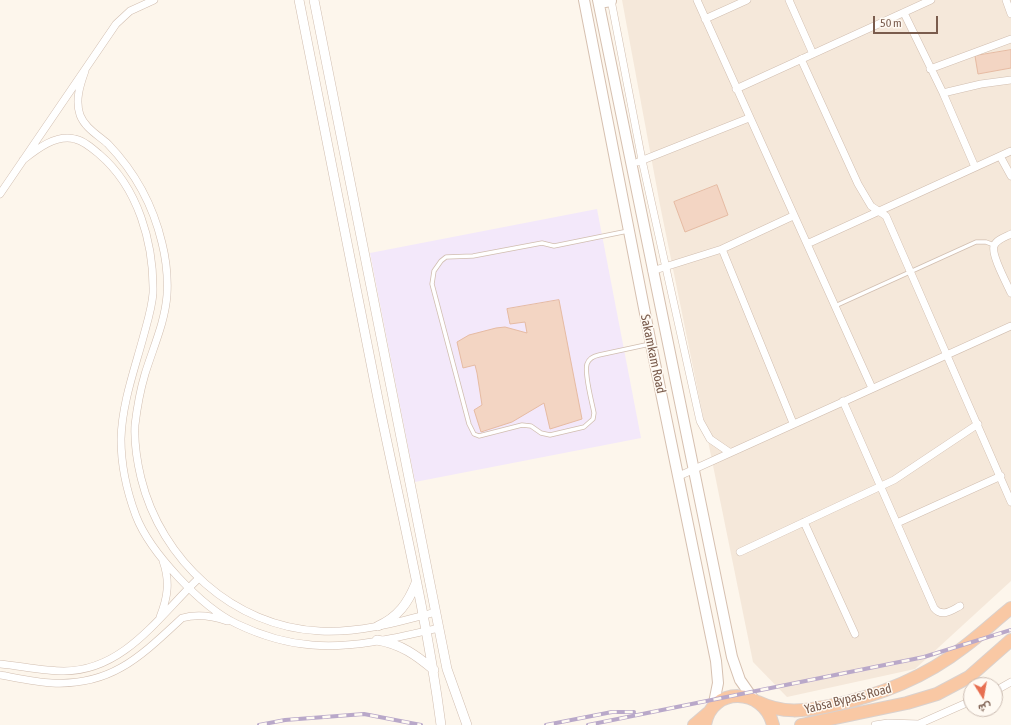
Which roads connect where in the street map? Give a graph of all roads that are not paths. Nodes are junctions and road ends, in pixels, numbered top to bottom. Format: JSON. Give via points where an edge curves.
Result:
{"nodes":[{"id":1,"x":154,"y":0,"type":"edge"},
{"id":2,"x":299,"y":0,"type":"edge"},
{"id":3,"x":314,"y":0,"type":"edge"},
{"id":4,"x":584,"y":0,"type":"edge"},
{"id":5,"x":611,"y":0,"type":"edge"},
{"id":6,"x":697,"y":0,"type":"edge"},
{"id":7,"x":747,"y":0,"type":"edge"},
{"id":8,"x":789,"y":0,"type":"edge"},
{"id":9,"x":931,"y":0,"type":"edge"},
{"id":10,"x":1006,"y":0,"type":"edge"},
{"id":11,"x":598,"y":1,"type":"edge"},
{"id":12,"x":917,"y":3,"type":"edge"},
{"id":13,"x":904,"y":13,"type":"junction"},
{"id":14,"x":1011,"y":14,"type":"edge"},
{"id":15,"x":705,"y":19,"type":"junction"},
{"id":16,"x":1011,"y":38,"type":"edge"},
{"id":17,"x":813,"y":54,"type":"junction"},
{"id":18,"x":801,"y":59,"type":"junction"},
{"id":19,"x":930,"y":69,"type":"junction"},
{"id":20,"x":84,"y":71,"type":"junction"},
{"id":21,"x":1011,"y":80,"type":"edge"},
{"id":22,"x":736,"y":89,"type":"junction"},
{"id":23,"x":943,"y":94,"type":"junction"},
{"id":24,"x":749,"y":118,"type":"junction"},
{"id":25,"x":1011,"y":151,"type":"edge"},
{"id":26,"x":1000,"y":156,"type":"junction"},
{"id":27,"x":23,"y":160,"type":"junction"},
{"id":28,"x":642,"y":160,"type":"junction"},
{"id":29,"x":631,"y":165,"type":"junction"},
{"id":30,"x":975,"y":167,"type":"junction"},
{"id":31,"x":1011,"y":176,"type":"edge"},
{"id":32,"x":0,"y":194,"type":"edge"},
{"id":33,"x":878,"y":211,"type":"junction"},
{"id":34,"x":793,"y":216,"type":"junction"},
{"id":35,"x":629,"y":231,"type":"junction"},
{"id":36,"x":1011,"y":234,"type":"edge"},
{"id":37,"x":807,"y":244,"type":"junction"},
{"id":38,"x":994,"y":245,"type":"junction"},
{"id":39,"x":722,"y":249,"type":"junction"},
{"id":40,"x":665,"y":268,"type":"junction"},
{"id":41,"x":652,"y":271,"type":"junction"},
{"id":42,"x":910,"y":272,"type":"junction"},
{"id":43,"x":1011,"y":293,"type":"edge"},
{"id":44,"x":835,"y":306,"type":"junction"},
{"id":45,"x":1011,"y":326,"type":"edge"},
{"id":46,"x":651,"y":344,"type":"junction"},
{"id":47,"x":945,"y":355,"type":"junction"},
{"id":48,"x":872,"y":388,"type":"junction"},
{"id":49,"x":843,"y":401,"type":"junction"},
{"id":50,"x":793,"y":423,"type":"junction"},
{"id":51,"x":978,"y":424,"type":"junction"},
{"id":52,"x":729,"y":452,"type":"junction"},
{"id":53,"x":695,"y":470,"type":"junction"},
{"id":54,"x":679,"y":476,"type":"junction"},
{"id":55,"x":1001,"y":476,"type":"junction"},
{"id":56,"x":880,"y":486,"type":"junction"},
{"id":57,"x":1011,"y":502,"type":"edge"},
{"id":58,"x":804,"y":522,"type":"junction"},
{"id":59,"x":897,"y":524,"type":"junction"},
{"id":60,"x":740,"y":552,"type":"dead end"},
{"id":61,"x":160,"y":554,"type":"junction"},
{"id":62,"x":198,"y":579,"type":"junction"},
{"id":63,"x":416,"y":581,"type":"junction"},
{"id":64,"x":189,"y":588,"type":"junction"},
{"id":65,"x":960,"y":606,"type":"dead end"},
{"id":66,"x":1011,"y":608,"type":"edge"},
{"id":67,"x":436,"y":612,"type":"junction"},
{"id":68,"x":423,"y":616,"type":"junction"},
{"id":69,"x":159,"y":620,"type":"junction"},
{"id":70,"x":235,"y":623,"type":"junction"},
{"id":71,"x":378,"y":626,"type":"junction"},
{"id":72,"x":439,"y":628,"type":"junction"},
{"id":73,"x":426,"y":631,"type":"junction"},
{"id":74,"x":855,"y":634,"type":"dead end"},
{"id":75,"x":378,"y":640,"type":"junction"},
{"id":76,"x":1008,"y":644,"type":"edge"},
{"id":77,"x":0,"y":664,"type":"edge"},
{"id":78,"x":434,"y":670,"type":"junction"},
{"id":79,"x":0,"y":675,"type":"edge"},
{"id":80,"x":756,"y":701,"type":"junction"},
{"id":81,"x":963,"y":704,"type":"edge"},
{"id":82,"x":712,"y":709,"type":"junction"},
{"id":83,"x":441,"y":725,"type":"edge"},
{"id":84,"x":466,"y":725,"type":"edge"},
{"id":85,"x":694,"y":725,"type":"edge"},
{"id":86,"x":705,"y":725,"type":"edge"},
{"id":87,"x":773,"y":725,"type":"edge"},
{"id":88,"x":801,"y":725,"type":"edge"},
{"id":89,"x":875,"y":725,"type":"edge"}],
"edges":[{"from":1,"to":20,"type":"street","via":[[124,16],[116,24]]},
{"from":2,"to":63,"type":"street"},
{"from":3,"to":67,"type":"street"},
{"from":4,"to":35,"type":"main road","name":"Sakamkam Road"},
{"from":5,"to":11,"type":"main road"},
{"from":5,"to":28,"type":"street"},
{"from":6,"to":15,"type":"street"},
{"from":7,"to":15,"type":"street"},
{"from":8,"to":17,"type":"street"},
{"from":9,"to":12,"type":"street"},
{"from":10,"to":14,"type":"street"},
{"from":11,"to":29,"type":"main road","name":"Sakamkam Road"},
{"from":12,"to":13,"type":"street"},
{"from":13,"to":17,"type":"street"},
{"from":13,"to":19,"type":"street"},
{"from":15,"to":22,"type":"street"},
{"from":16,"to":19,"type":"street"},
{"from":17,"to":18,"type":"street"},
{"from":18,"to":22,"type":"street"},
{"from":18,"to":33,"type":"street","via":[[858,184],[871,206]]},
{"from":19,"to":23,"type":"street"},
{"from":20,"to":27,"type":"street"},
{"from":20,"to":62,"type":"street","via":[[78,98],[84,123],[107,144],[136,178],[154,215],[162,244],[167,296],[157,340],[138,400],[135,428],[137,461],[154,517],[180,558]]},
{"from":21,"to":23,"type":"street","via":[[980,84]]},
{"from":22,"to":24,"type":"street"},
{"from":23,"to":30,"type":"street"},
{"from":24,"to":28,"type":"street"},
{"from":24,"to":34,"type":"street"},
{"from":25,"to":26,"type":"street"},
{"from":26,"to":30,"type":"street"},
{"from":26,"to":31,"type":"street"},
{"from":27,"to":32,"type":"street"},
{"from":27,"to":61,"type":"street","via":[[53,141],[75,139],[89,146],[117,173],[142,220],[149,244],[153,294],[126,398],[122,422],[122,460],[136,516],[147,538]]},
{"from":28,"to":29,"type":"street"},
{"from":28,"to":40,"type":"street"},
{"from":29,"to":41,"type":"main road","name":"Sakamkam Road"},
{"from":30,"to":33,"type":"street"},
{"from":33,"to":37,"type":"street"},
{"from":33,"to":42,"type":"street","via":[[886,216]]},
{"from":34,"to":37,"type":"street"},
{"from":34,"to":39,"type":"street"},
{"from":35,"to":46,"type":"main road","name":"Sakamkam Road"},
{"from":35,"to":46,"type":"lane","via":[[554,246],[542,243],[473,256],[446,257],[434,271],[432,284],[469,424],[474,434],[479,436],[522,425],[531,426],[541,433],[550,435],[584,427],[593,419],[594,413],[586,369],[589,360],[599,355]]},
{"from":36,"to":38,"type":"street"},
{"from":37,"to":44,"type":"street"},
{"from":38,"to":42,"type":"lane","via":[[976,242]]},
{"from":38,"to":43,"type":"street","via":[[995,257]]},
{"from":39,"to":40,"type":"street"},
{"from":39,"to":50,"type":"street"},
{"from":40,"to":41,"type":"street"},
{"from":40,"to":52,"type":"street","via":[[702,427],[710,439]]},
{"from":41,"to":53,"type":"main road","name":"Sakamkam Road"},
{"from":42,"to":44,"type":"lane"},
{"from":42,"to":47,"type":"street"},
{"from":44,"to":48,"type":"street"},
{"from":45,"to":47,"type":"street"},
{"from":46,"to":54,"type":"main road","name":"Sakamkam Road"},
{"from":47,"to":48,"type":"street"},
{"from":47,"to":51,"type":"street"},
{"from":48,"to":49,"type":"street"},
{"from":49,"to":50,"type":"street"},
{"from":49,"to":56,"type":"street"},
{"from":50,"to":52,"type":"street"},
{"from":51,"to":55,"type":"street"},
{"from":51,"to":56,"type":"street","via":[[906,473]]},
{"from":52,"to":53,"type":"street"},
{"from":53,"to":54,"type":"street"},
{"from":53,"to":80,"type":"main road","name":"Sakamkam Road","via":[[734,665],[744,687]]},
{"from":54,"to":82,"type":"main road","name":"Sakamkam Road","via":[[718,668],[717,691]]},
{"from":55,"to":57,"type":"street"},
{"from":55,"to":59,"type":"street"},
{"from":56,"to":58,"type":"street"},
{"from":56,"to":59,"type":"street"},
{"from":58,"to":60,"type":"street"},
{"from":58,"to":74,"type":"street"},
{"from":59,"to":65,"type":"street","via":[[936,610],[943,613]]},
{"from":61,"to":64,"type":"street"},
{"from":61,"to":69,"type":"street","via":[[166,569],[168,589]]},
{"from":62,"to":64,"type":"street"},
{"from":62,"to":71,"type":"street","via":[[239,608],[293,628],[327,631]]},
{"from":63,"to":68,"type":"street"},
{"from":63,"to":71,"type":"street","via":[[401,610]]},
{"from":64,"to":69,"type":"street"},
{"from":64,"to":70,"type":"street"},
{"from":66,"to":80,"type":"highway","name":"Yabsa Bypass Road","via":[[951,657],[920,676],[891,689],[838,704],[799,711],[775,709]]},
{"from":67,"to":68,"type":"street"},
{"from":67,"to":72,"type":"street"},
{"from":68,"to":71,"type":"street"},
{"from":68,"to":73,"type":"street"},
{"from":69,"to":77,"type":"street","via":[[117,655],[82,669],[64,671]]},
{"from":70,"to":75,"type":"street","via":[[269,637],[311,645],[339,646]]},
{"from":70,"to":79,"type":"street","via":[[205,616],[190,615],[182,618],[139,657],[110,674],[91,681],[51,683]]},
{"from":72,"to":73,"type":"street"},
{"from":72,"to":84,"type":"street","via":[[447,669]]},
{"from":73,"to":75,"type":"street"},
{"from":73,"to":78,"type":"street"},
{"from":75,"to":78,"type":"street","via":[[402,647]]},
{"from":76,"to":88,"type":"highway","name":"Yabsa Bypass Road","via":[[969,677],[937,694],[907,703]]},
{"from":78,"to":83,"type":"street"},
{"from":80,"to":82,"type":"highway","name":"Yabsa Bypass Road","via":[[733,696],[720,701]]},
{"from":80,"to":87,"type":"highway","via":[[768,712]]},
{"from":81,"to":89,"type":"street","via":[[918,724]]},
{"from":82,"to":85,"type":"highway","name":"Yabsa Bypass Road"},
{"from":82,"to":86,"type":"highway"}]}
